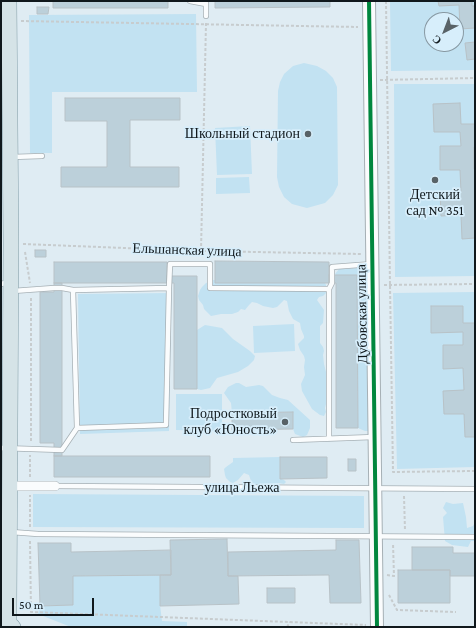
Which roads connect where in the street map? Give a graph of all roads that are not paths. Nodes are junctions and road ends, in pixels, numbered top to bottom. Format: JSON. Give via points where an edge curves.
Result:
{"nodes":[{"id":1,"x":9,"y":1,"type":"edge"},
{"id":2,"x":190,"y":1,"type":"edge"},
{"id":3,"x":369,"y":1,"type":"edge"},
{"id":4,"x":206,"y":3,"type":"edge"},
{"id":5,"x":206,"y":16,"type":"road end"},
{"id":6,"x":42,"y":156,"type":"dead end"},
{"id":7,"x":11,"y":157,"type":"junction"},
{"id":8,"x":372,"y":259,"type":"junction"},
{"id":9,"x":8,"y":286,"type":"edge"},
{"id":10,"x":168,"y":288,"type":"junction"},
{"id":11,"x":73,"y":290,"type":"junction"},
{"id":12,"x":330,"y":290,"type":"junction"},
{"id":13,"x":77,"y":428,"type":"junction"},
{"id":14,"x":374,"y":438,"type":"junction"},
{"id":15,"x":329,"y":439,"type":"junction"},
{"id":16,"x":293,"y":440,"type":"dead end"},
{"id":17,"x":6,"y":449,"type":"edge"},
{"id":18,"x":10,"y":486,"type":"junction"},
{"id":19,"x":55,"y":486,"type":"joint"},
{"id":20,"x":375,"y":489,"type":"junction"},
{"id":21,"x":475,"y":489,"type":"edge"},
{"id":22,"x":6,"y":525,"type":"edge"},
{"id":23,"x":376,"y":537,"type":"junction"},
{"id":24,"x":475,"y":537,"type":"edge"},
{"id":25,"x":5,"y":585,"type":"edge"},
{"id":26,"x":377,"y":626,"type":"edge"},
{"id":27,"x":13,"y":627,"type":"edge"}],
"edges":[{"from":1,"to":7,"type":"main road"},
{"from":2,"to":4,"type":"lane"},
{"from":3,"to":8,"type":"street","name":"Дубовская улица"},
{"from":4,"to":5,"type":"lane"},
{"from":6,"to":7,"type":"lane"},
{"from":7,"to":9,"type":"main road"},
{"from":8,"to":12,"type":"lane","via":[[332,267]]},
{"from":8,"to":14,"type":"street","name":"Дубовская улица"},
{"from":9,"to":11,"type":"lane","via":[[31,290]]},
{"from":9,"to":17,"type":"main road"},
{"from":10,"to":11,"type":"lane"},
{"from":10,"to":12,"type":"lane","via":[[170,264],[210,264],[210,288]]},
{"from":10,"to":13,"type":"lane","via":[[166,425]]},
{"from":11,"to":13,"type":"lane"},
{"from":12,"to":15,"type":"lane"},
{"from":13,"to":17,"type":"lane","via":[[62,450]]},
{"from":14,"to":15,"type":"lane"},
{"from":14,"to":20,"type":"street","name":"Дубовская улица"},
{"from":15,"to":16,"type":"lane"},
{"from":17,"to":18,"type":"main road"},
{"from":18,"to":19,"type":"street","name":"улица Льежа"},
{"from":18,"to":22,"type":"main road"},
{"from":19,"to":20,"type":"lane","name":"улица Льежа"},
{"from":20,"to":21,"type":"lane","name":"улица Льежа"},
{"from":20,"to":23,"type":"street","name":"Дубовская улица"},
{"from":22,"to":23,"type":"lane","via":[[30,534]]},
{"from":22,"to":25,"type":"main road"},
{"from":23,"to":24,"type":"lane"},
{"from":23,"to":26,"type":"street","name":"Дубовская улица"},
{"from":25,"to":27,"type":"main road","via":[[9,623]]}]}
